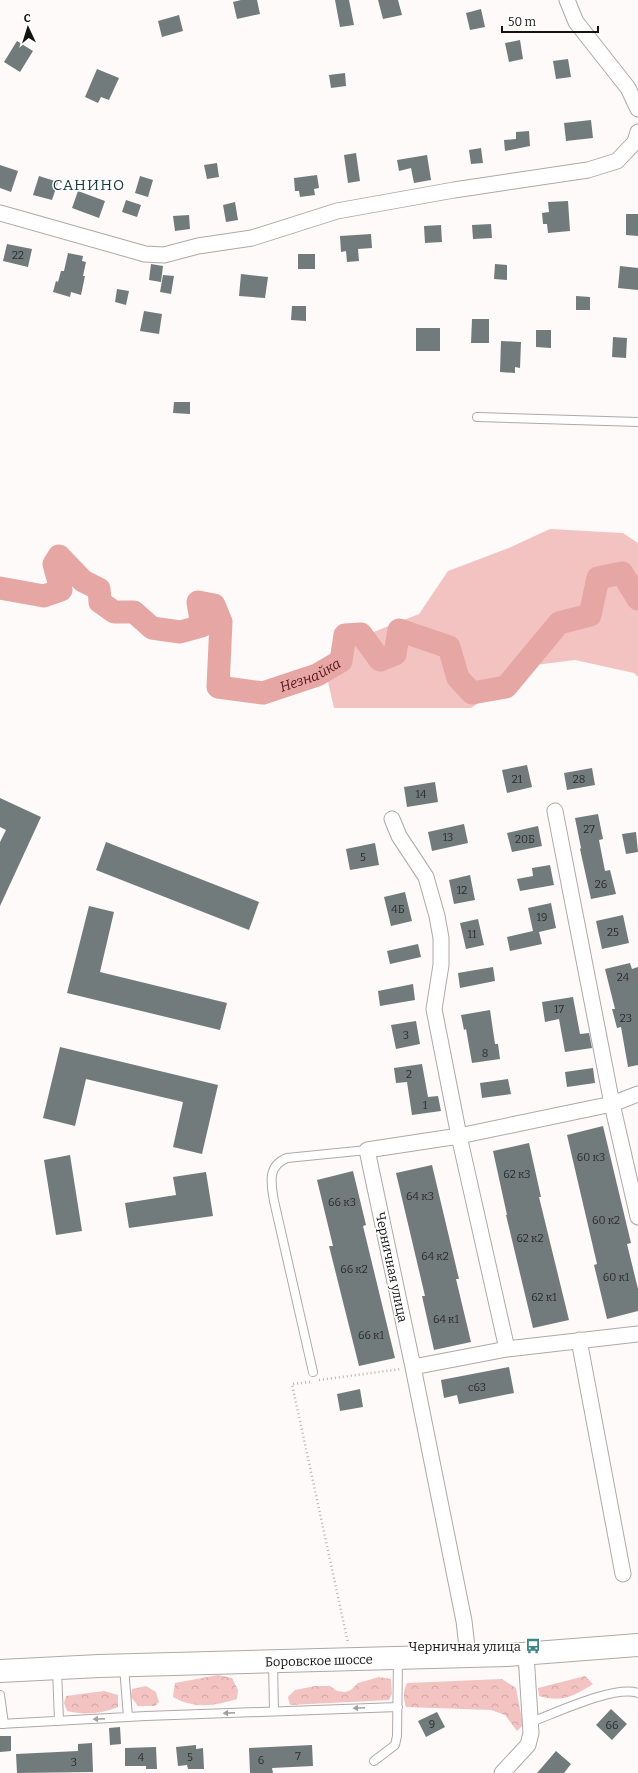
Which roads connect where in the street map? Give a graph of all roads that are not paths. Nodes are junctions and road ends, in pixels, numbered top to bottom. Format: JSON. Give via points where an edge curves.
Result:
{"nodes":[{"id":1,"x":567,"y":0,"type":"edge"},
{"id":2,"x":638,"y":109,"type":"edge"},
{"id":3,"x":638,"y":132,"type":"edge"},
{"id":4,"x":0,"y":213,"type":"edge"},
{"id":5,"x":477,"y":417,"type":"dead end"},
{"id":6,"x":638,"y":422,"type":"edge"},
{"id":7,"x":555,"y":811,"type":"dead end"},
{"id":8,"x":392,"y":818,"type":"dead end"},
{"id":9,"x":638,"y":1094,"type":"edge"},
{"id":10,"x":612,"y":1104,"type":"junction"},
{"id":11,"x":459,"y":1136,"type":"junction"},
{"id":12,"x":366,"y":1150,"type":"junction"},
{"id":13,"x":638,"y":1217,"type":"edge"},
{"id":14,"x":638,"y":1334,"type":"edge"},
{"id":15,"x":579,"y":1340,"type":"junction"},
{"id":16,"x":507,"y":1349,"type":"junction"},
{"id":17,"x":413,"y":1367,"type":"junction"},
{"id":18,"x":313,"y":1372,"type":"dead end"},
{"id":19,"x":624,"y":1574,"type":"dead end"},
{"id":20,"x":638,"y":1645,"type":"edge"},
{"id":21,"x":526,"y":1654,"type":"junction"},
{"id":22,"x":468,"y":1656,"type":"junction"},
{"id":23,"x":398,"y":1659,"type":"junction"},
{"id":24,"x":273,"y":1662,"type":"junction"},
{"id":25,"x":124,"y":1666,"type":"junction"},
{"id":26,"x":57,"y":1668,"type":"junction"},
{"id":27,"x":0,"y":1671,"type":"edge"},
{"id":28,"x":638,"y":1693,"type":"edge"},
{"id":29,"x":0,"y":1695,"type":"edge"},
{"id":30,"x":398,"y":1707,"type":"junction"},
{"id":31,"x":274,"y":1711,"type":"junction"},
{"id":32,"x":128,"y":1717,"type":"junction"},
{"id":33,"x":59,"y":1721,"type":"junction"},
{"id":34,"x":531,"y":1722,"type":"junction"},
{"id":35,"x":2,"y":1724,"type":"edge"},
{"id":36,"x":374,"y":1761,"type":"dead end"},
{"id":37,"x":502,"y":1773,"type":"edge"}],
"edges":[{"from":1,"to":2,"type":"street","via":[[576,22],[628,88]]},
{"from":3,"to":4,"type":"street","via":[[635,142],[617,161],[588,170],[337,211],[252,238],[198,246],[164,255],[145,254]]},
{"from":5,"to":6,"type":"lane"},
{"from":7,"to":10,"type":"street"},
{"from":8,"to":11,"type":"street","via":[[399,836],[426,877],[437,916],[441,938],[441,965],[434,1009]]},
{"from":9,"to":10,"type":"street"},
{"from":10,"to":11,"type":"street"},
{"from":10,"to":13,"type":"street"},
{"from":11,"to":12,"type":"street"},
{"from":11,"to":16,"type":"street"},
{"from":12,"to":17,"type":"street","name":"Черничная улица"},
{"from":12,"to":18,"type":"lane","via":[[286,1158],[273,1168],[271,1187]]},
{"from":14,"to":15,"type":"street"},
{"from":15,"to":16,"type":"street"},
{"from":15,"to":19,"type":"street"},
{"from":16,"to":17,"type":"street"},
{"from":17,"to":22,"type":"street","name":"Черничная улица","via":[[464,1620]]},
{"from":20,"to":21,"type":"main road","name":"Боровское шоссе"},
{"from":21,"to":22,"type":"main road","name":"Боровское шоссе"},
{"from":21,"to":34,"type":"street"},
{"from":22,"to":23,"type":"main road","name":"Боровское шоссе"},
{"from":23,"to":24,"type":"main road","name":"Боровское шоссе"},
{"from":23,"to":30,"type":"lane"},
{"from":24,"to":25,"type":"main road","name":"Боровское шоссе"},
{"from":24,"to":31,"type":"lane"},
{"from":25,"to":26,"type":"main road","name":"Боровское шоссе"},
{"from":25,"to":32,"type":"lane"},
{"from":26,"to":27,"type":"main road","name":"Боровское шоссе"},
{"from":26,"to":33,"type":"lane"},
{"from":28,"to":34,"type":"lane","via":[[610,1693]]},
{"from":29,"to":35,"type":"lane"},
{"from":30,"to":31,"type":"lane","one_way":true},
{"from":30,"to":36,"type":"lane","via":[[395,1744]]},
{"from":31,"to":32,"type":"lane","one_way":true},
{"from":32,"to":33,"type":"lane","one_way":true},
{"from":33,"to":35,"type":"lane"},
{"from":34,"to":37,"type":"street","via":[[528,1745]]}]}
